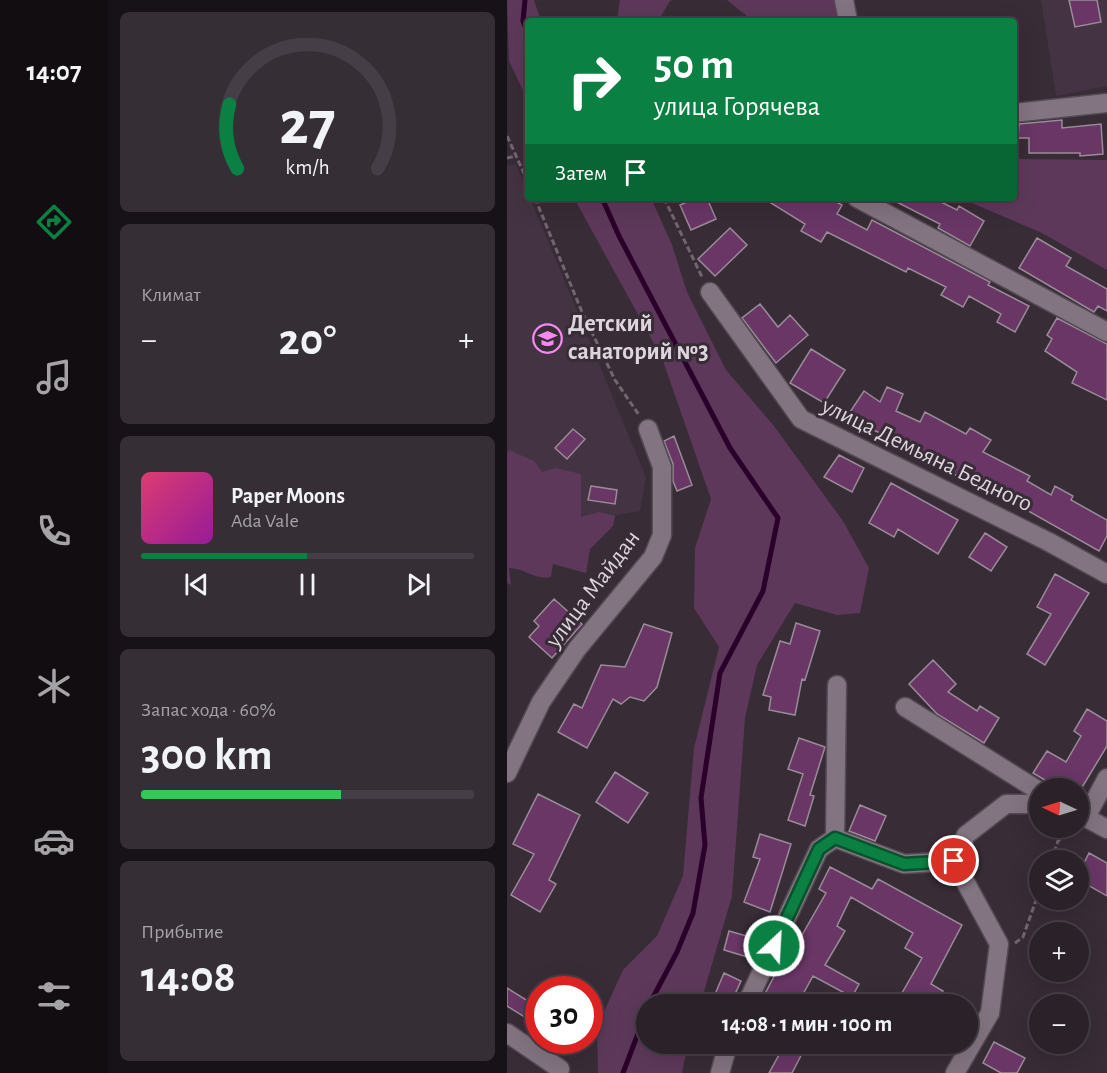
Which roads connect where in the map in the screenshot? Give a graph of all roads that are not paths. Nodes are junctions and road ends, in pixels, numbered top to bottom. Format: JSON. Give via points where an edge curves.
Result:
{"nodes":[{"id":1,"x":844,"y":0,"type":"edge"},
{"id":2,"x":847,"y":18,"type":"edge"},
{"id":3,"x":1107,"y":103,"type":"edge"},
{"id":4,"x":1017,"y":113,"type":"edge"},
{"id":5,"x":863,"y":201,"type":"edge"},
{"id":6,"x":709,"y":292,"type":"road end"},
{"id":7,"x":1107,"y":332,"type":"edge"},
{"id":8,"x":648,"y":429,"type":"road end"},
{"id":9,"x":1107,"y":574,"type":"edge"},
{"id":10,"x":837,"y":686,"type":"dead end"},
{"id":11,"x":905,"y":707,"type":"dead end"},
{"id":12,"x":507,"y":773,"type":"edge"},
{"id":13,"x":1107,"y":778,"type":"edge"},
{"id":14,"x":1029,"y":786,"type":"edge"},
{"id":15,"x":1029,"y":804,"type":"edge"},
{"id":16,"x":1089,"y":805,"type":"edge"},
{"id":17,"x":1089,"y":823,"type":"edge"},
{"id":18,"x":1107,"y":829,"type":"edge"},
{"id":19,"x":835,"y":838,"type":"junction"},
{"id":20,"x":954,"y":861,"type":"junction"},
{"id":21,"x":751,"y":994,"type":"edge"},
{"id":22,"x":507,"y":1033,"type":"edge"},
{"id":23,"x":725,"y":1054,"type":"edge"},
{"id":24,"x":560,"y":1069,"type":"dead end"},
{"id":25,"x":720,"y":1073,"type":"edge"},
{"id":26,"x":955,"y":1073,"type":"edge"}],
"edges":[{"from":1,"to":2,"type":"street"},
{"from":3,"to":4,"type":"street"},
{"from":5,"to":7,"type":"street"},
{"from":6,"to":9,"type":"street","name":"улица Демьяна Бедного","via":[[801,419]]},
{"from":8,"to":12,"type":"street","name":"улица Майдан","via":[[662,466],[662,535],[653,557],[577,649],[541,702]]},
{"from":10,"to":19,"type":"street"},
{"from":11,"to":14,"type":"street"},
{"from":13,"to":16,"type":"street"},
{"from":15,"to":20,"type":"street","via":[[1006,804],[966,835]]},
{"from":17,"to":18,"type":"street"},
{"from":19,"to":20,"type":"street","via":[[904,864]]},
{"from":19,"to":21,"type":"street","via":[[819,849]]},
{"from":20,"to":26,"type":"street","via":[[999,944],[990,1013]]},
{"from":22,"to":24,"type":"street"},
{"from":23,"to":25,"type":"street"}]}
